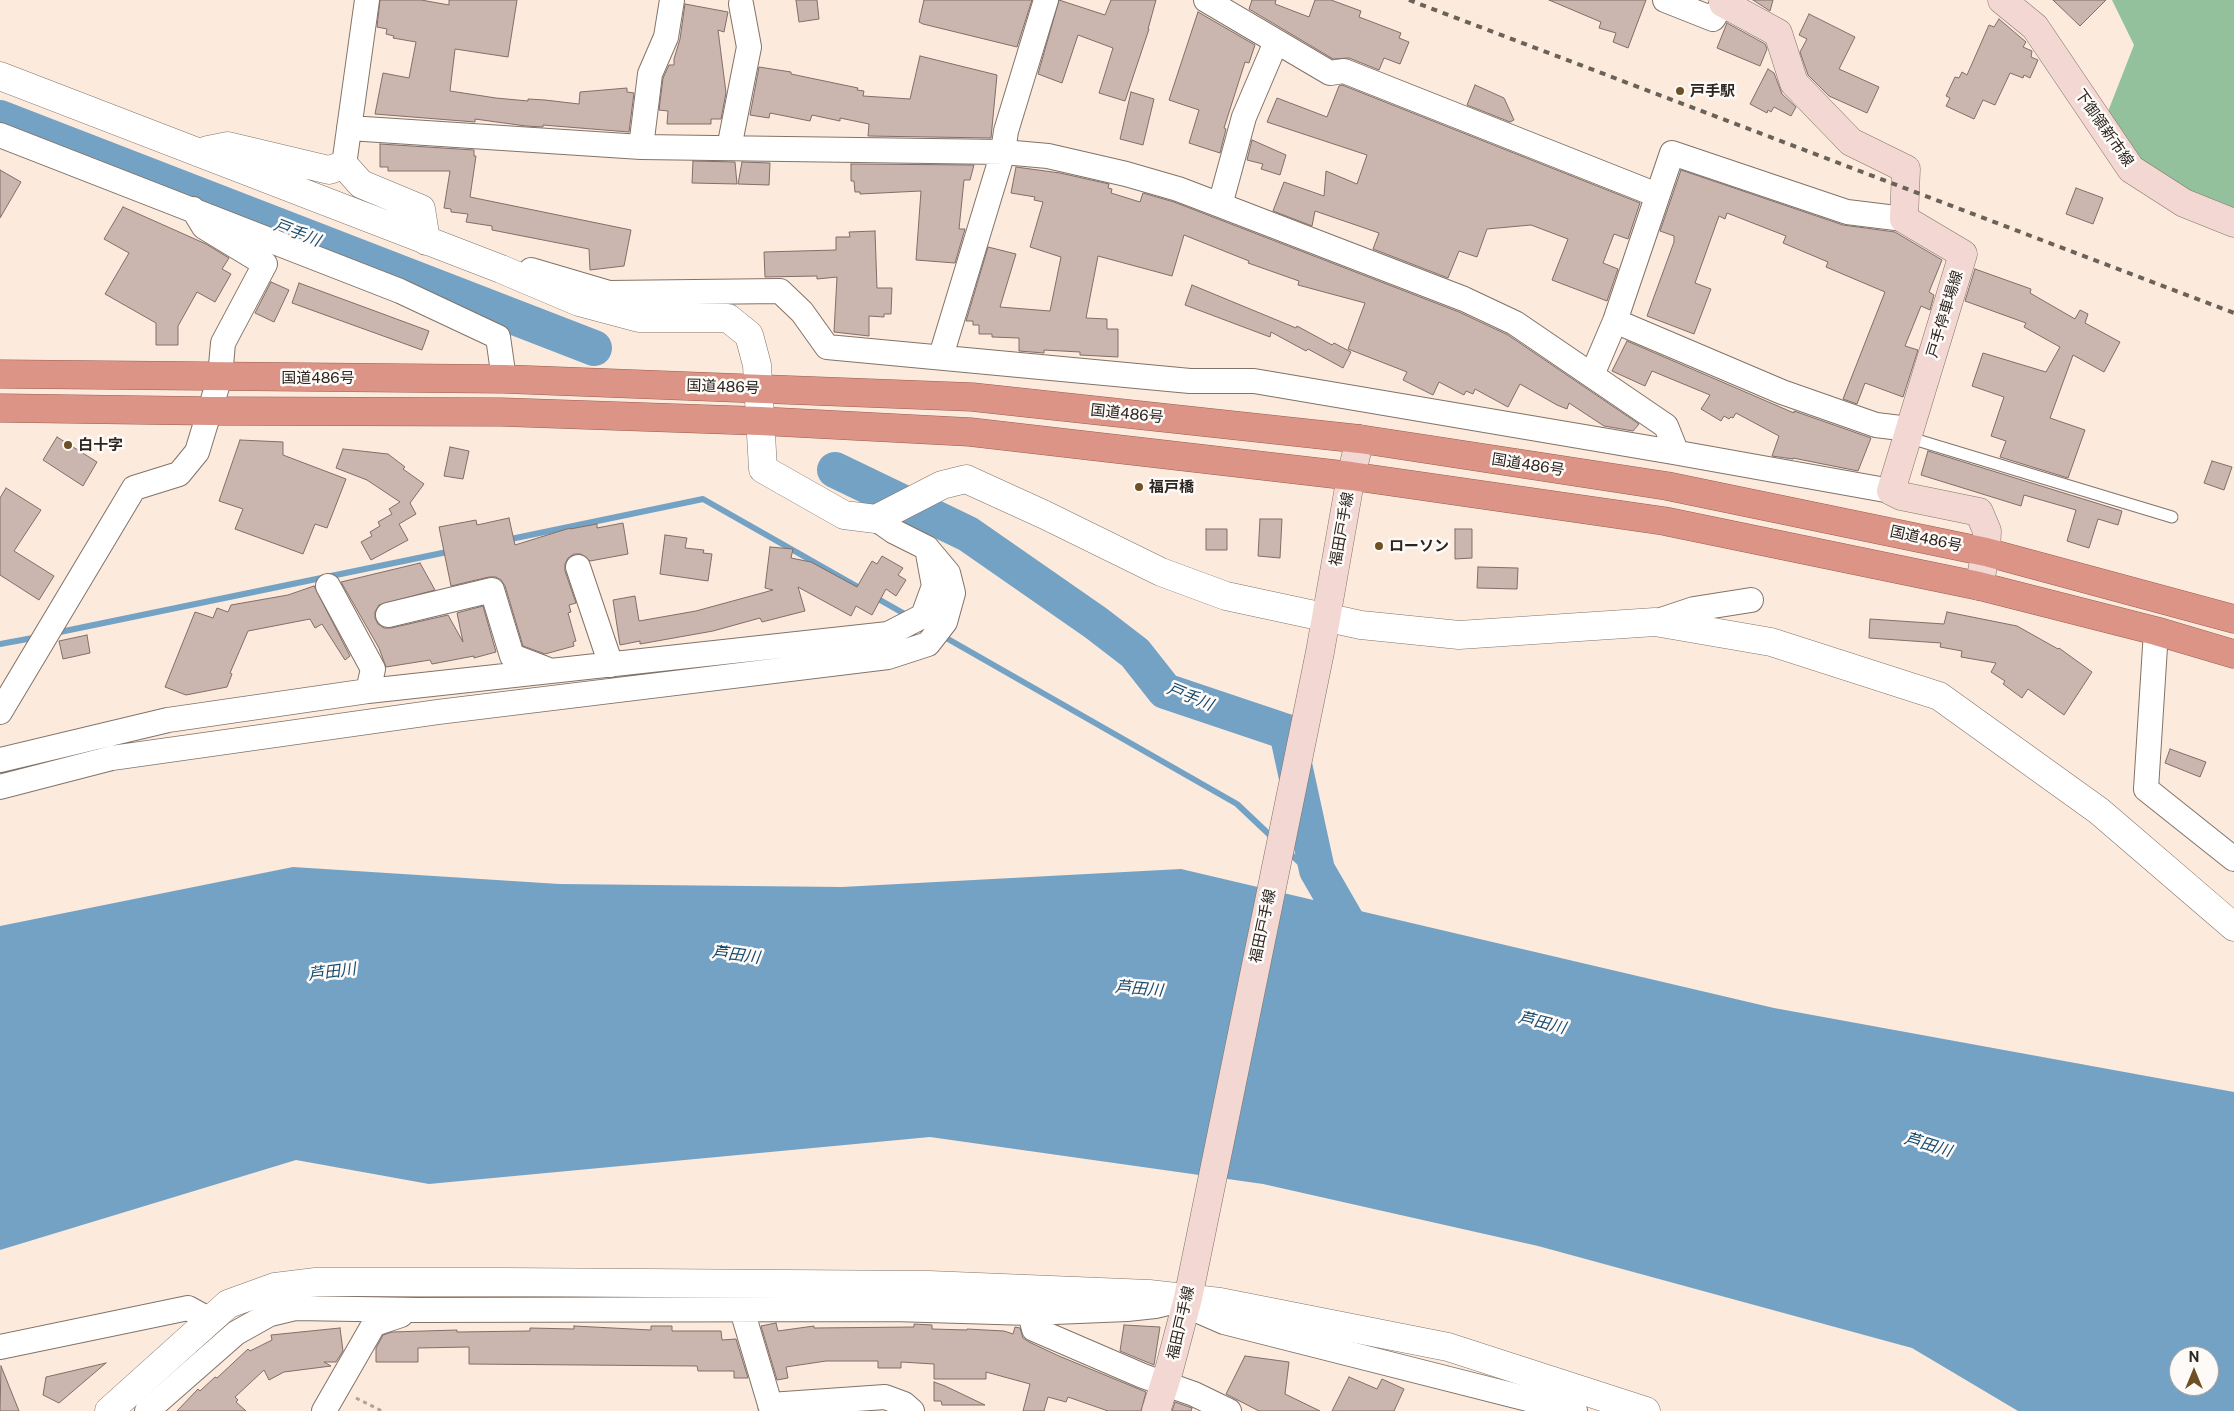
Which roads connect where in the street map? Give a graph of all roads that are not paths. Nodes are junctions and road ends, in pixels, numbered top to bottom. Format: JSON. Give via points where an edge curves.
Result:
{"nodes":[{"id":1,"x":367,"y":0,"type":"edge"},
{"id":2,"x":672,"y":0,"type":"edge"},
{"id":3,"x":1046,"y":0,"type":"edge"},
{"id":4,"x":1206,"y":0,"type":"edge"},
{"id":5,"x":1666,"y":0,"type":"edge"},
{"id":6,"x":2002,"y":0,"type":"edge"},
{"id":7,"x":1724,"y":2,"type":"edge"},
{"id":8,"x":742,"y":4,"type":"dead end"},
{"id":9,"x":1276,"y":42,"type":"junction"},
{"id":10,"x":0,"y":76,"type":"edge"},
{"id":11,"x":349,"y":128,"type":"junction"},
{"id":12,"x":0,"y":135,"type":"edge"},
{"id":13,"x":641,"y":147,"type":"junction"},
{"id":14,"x":729,"y":148,"type":"junction"},
{"id":15,"x":196,"y":152,"type":"junction"},
{"id":16,"x":1003,"y":152,"type":"junction"},
{"id":17,"x":344,"y":166,"type":"junction"},
{"id":18,"x":1657,"y":195,"type":"junction"},
{"id":19,"x":1220,"y":205,"type":"junction"},
{"id":20,"x":193,"y":209,"type":"junction"},
{"id":21,"x":1904,"y":219,"type":"junction"},
{"id":22,"x":2234,"y":223,"type":"edge"},
{"id":23,"x":425,"y":233,"type":"junction"},
{"id":24,"x":1615,"y":321,"type":"junction"},
{"id":25,"x":941,"y":356,"type":"junction"},
{"id":26,"x":0,"y":374,"type":"edge"},
{"id":27,"x":1592,"y":375,"type":"junction"},
{"id":28,"x":220,"y":377,"type":"junction"},
{"id":29,"x":504,"y":379,"type":"junction"},
{"id":30,"x":758,"y":388,"type":"junction"},
{"id":31,"x":0,"y":408,"type":"edge"},
{"id":32,"x":210,"y":411,"type":"junction"},
{"id":33,"x":760,"y":421,"type":"junction"},
{"id":34,"x":1908,"y":433,"type":"junction"},
{"id":35,"x":1360,"y":439,"type":"junction"},
{"id":36,"x":1673,"y":452,"type":"junction"},
{"id":37,"x":1351,"y":476,"type":"junction"},
{"id":38,"x":1891,"y":491,"type":"junction"},
{"id":39,"x":2172,"y":517,"type":"dead end"},
{"id":40,"x":876,"y":519,"type":"junction"},
{"id":41,"x":927,"y":548,"type":"junction"},
{"id":42,"x":1986,"y":552,"type":"junction"},
{"id":43,"x":578,"y":568,"type":"dead end"},
{"id":44,"x":328,"y":586,"type":"dead end"},
{"id":45,"x":1979,"y":586,"type":"junction"},
{"id":46,"x":1751,"y":600,"type":"dead end"},
{"id":47,"x":388,"y":615,"type":"dead end"},
{"id":48,"x":1325,"y":618,"type":"junction"},
{"id":49,"x":2234,"y":620,"type":"edge"},
{"id":50,"x":1655,"y":622,"type":"junction"},
{"id":51,"x":2156,"y":631,"type":"junction"},
{"id":52,"x":2234,"y":654,"type":"edge"},
{"id":53,"x":611,"y":665,"type":"junction"},
{"id":54,"x":553,"y":671,"type":"junction"},
{"id":55,"x":368,"y":691,"type":"junction"},
{"id":56,"x":0,"y":712,"type":"edge"},
{"id":57,"x":0,"y":760,"type":"edge"},
{"id":58,"x":0,"y":787,"type":"edge"},
{"id":59,"x":2234,"y":859,"type":"edge"},
{"id":60,"x":2234,"y":927,"type":"edge"},
{"id":61,"x":1188,"y":1293,"type":"junction"},
{"id":62,"x":417,"y":1310,"type":"junction"},
{"id":63,"x":742,"y":1310,"type":"junction"},
{"id":64,"x":1030,"y":1313,"type":"junction"},
{"id":65,"x":210,"y":1320,"type":"junction"},
{"id":66,"x":0,"y":1347,"type":"edge"},
{"id":67,"x":1165,"y":1384,"type":"junction"},
{"id":68,"x":771,"y":1408,"type":"edge"},
{"id":69,"x":109,"y":1411,"type":"edge"},
{"id":70,"x":147,"y":1411,"type":"edge"},
{"id":71,"x":324,"y":1411,"type":"edge"},
{"id":72,"x":912,"y":1411,"type":"edge"},
{"id":73,"x":1156,"y":1411,"type":"edge"},
{"id":74,"x":1230,"y":1411,"type":"edge"},
{"id":75,"x":1575,"y":1411,"type":"edge"},
{"id":76,"x":1646,"y":1411,"type":"edge"}],
"edges":[{"from":1,"to":11,"type":"street"},
{"from":2,"to":13,"type":"street","via":[[666,37],[650,74]]},
{"from":3,"to":16,"type":"street","via":[[1006,131]]},
{"from":4,"to":9,"type":"street"},
{"from":5,"to":7,"type":"street","via":[[1713,19]]},
{"from":6,"to":22,"type":"main road","name":"下御領新市線","via":[[2035,27],[2131,169],[2184,203]]},
{"from":7,"to":21,"type":"main road","via":[[1778,33],[1794,83],[1851,142],[1906,169]]},
{"from":8,"to":14,"type":"street","via":[[749,47]]},
{"from":9,"to":18,"type":"street","via":[[1330,74],[1344,72]]},
{"from":9,"to":19,"type":"street","via":[[1244,117]]},
{"from":10,"to":15,"type":"street"},
{"from":11,"to":13,"type":"street"},
{"from":11,"to":17,"type":"street"},
{"from":12,"to":20,"type":"street"},
{"from":13,"to":14,"type":"street"},
{"from":14,"to":16,"type":"street"},
{"from":15,"to":17,"type":"street","via":[[228,146],[329,170]]},
{"from":15,"to":23,"type":"street"},
{"from":16,"to":19,"type":"street","via":[[1048,156],[1126,174]]},
{"from":16,"to":25,"type":"street"},
{"from":17,"to":23,"type":"street","via":[[361,184],[421,209]]},
{"from":18,"to":21,"type":"street","via":[[1672,153],[1846,212]]},
{"from":18,"to":24,"type":"street"},
{"from":19,"to":27,"type":"street","via":[[1473,303],[1515,323]]},
{"from":20,"to":28,"type":"street","via":[[204,227],[265,264],[223,342]]},
{"from":20,"to":29,"type":"street","via":[[400,291],[498,337]]},
{"from":21,"to":34,"type":"main road","name":"戸手停車場線","via":[[1963,254]]},
{"from":23,"to":25,"type":"street","via":[[544,275],[609,293],[780,291],[802,312],[828,347]]},
{"from":23,"to":30,"type":"street","via":[[579,302],[639,318],[728,318],[749,334],[757,366]]},
{"from":24,"to":27,"type":"street"},
{"from":24,"to":34,"type":"street","via":[[1782,392]]},
{"from":25,"to":36,"type":"street","via":[[1190,381],[1254,381]]},
{"from":26,"to":28,"type":"highway","name":"国道486号"},
{"from":27,"to":36,"type":"street","via":[[1666,426],[1674,446]]},
{"from":28,"to":29,"type":"highway","name":"国道486号"},
{"from":28,"to":32,"type":"street"},
{"from":29,"to":30,"type":"highway","name":"国道486号"},
{"from":30,"to":33,"type":"street"},
{"from":30,"to":35,"type":"highway","name":"国道486号","via":[[972,397]]},
{"from":31,"to":32,"type":"highway"},
{"from":32,"to":33,"type":"highway","via":[[501,412]]},
{"from":32,"to":56,"type":"street","via":[[197,452],[179,474],[134,488]]},
{"from":33,"to":37,"type":"highway","via":[[970,432]]},
{"from":33,"to":40,"type":"street","via":[[763,469],[844,515]]},
{"from":34,"to":38,"type":"main road","name":"戸手停車場線"},
{"from":34,"to":39,"type":"lane"},
{"from":35,"to":37,"type":"main road","name":"福田戸手線"},
{"from":35,"to":42,"type":"highway","name":"国道486号","via":[[1667,486]]},
{"from":36,"to":38,"type":"street"},
{"from":37,"to":45,"type":"highway","via":[[1664,521]]},
{"from":37,"to":48,"type":"main road","name":"福田戸手線"},
{"from":38,"to":42,"type":"main road","via":[[1979,512],[1987,531]]},
{"from":40,"to":41,"type":"street"},
{"from":40,"to":48,"type":"street","via":[[942,485],[966,479],[1161,572],[1226,596]]},
{"from":41,"to":53,"type":"street","via":[[934,586],[923,616],[888,634]]},
{"from":41,"to":58,"type":"street","via":[[948,573],[953,593],[945,622],[928,644],[888,657],[438,712],[112,758]]},
{"from":42,"to":45,"type":"main road"},
{"from":42,"to":49,"type":"highway","name":"国道486号"},
{"from":43,"to":53,"type":"street"},
{"from":44,"to":55,"type":"street","via":[[373,670]]},
{"from":45,"to":51,"type":"highway"},
{"from":46,"to":50,"type":"street","via":[[1694,609]]},
{"from":47,"to":54,"type":"street","via":[[492,590],[512,656]]},
{"from":48,"to":50,"type":"street","via":[[1459,635]]},
{"from":48,"to":61,"type":"main road","name":"福田戸手線"},
{"from":50,"to":60,"type":"street","via":[[1771,642],[1939,696],[2099,811]]},
{"from":51,"to":52,"type":"highway"},
{"from":51,"to":59,"type":"street","via":[[2146,789]]},
{"from":53,"to":54,"type":"street"},
{"from":54,"to":55,"type":"street"},
{"from":55,"to":57,"type":"street","via":[[168,720]]},
{"from":61,"to":64,"type":"street","via":[[1155,1306]]},
{"from":61,"to":65,"type":"street","via":[[929,1285],[316,1282],[276,1287],[228,1304]]},
{"from":61,"to":67,"type":"main road","name":"福田戸手線"},
{"from":61,"to":75,"type":"street","via":[[1200,1312],[1224,1322]]},
{"from":61,"to":76,"type":"street","via":[[1448,1346]]},
{"from":62,"to":63,"type":"street"},
{"from":62,"to":70,"type":"street","via":[[295,1308],[270,1314],[236,1333]]},
{"from":62,"to":71,"type":"street","via":[[374,1324]]},
{"from":63,"to":64,"type":"street","via":[[893,1309]]},
{"from":63,"to":68,"type":"street"},
{"from":64,"to":67,"type":"street","via":[[1034,1329]]},
{"from":65,"to":66,"type":"street","via":[[188,1308]]},
{"from":65,"to":69,"type":"street"},
{"from":67,"to":73,"type":"main road","name":"福田戸手線"},
{"from":67,"to":74,"type":"street"},
{"from":68,"to":72,"type":"street","via":[[885,1397],[904,1404]]}]}
